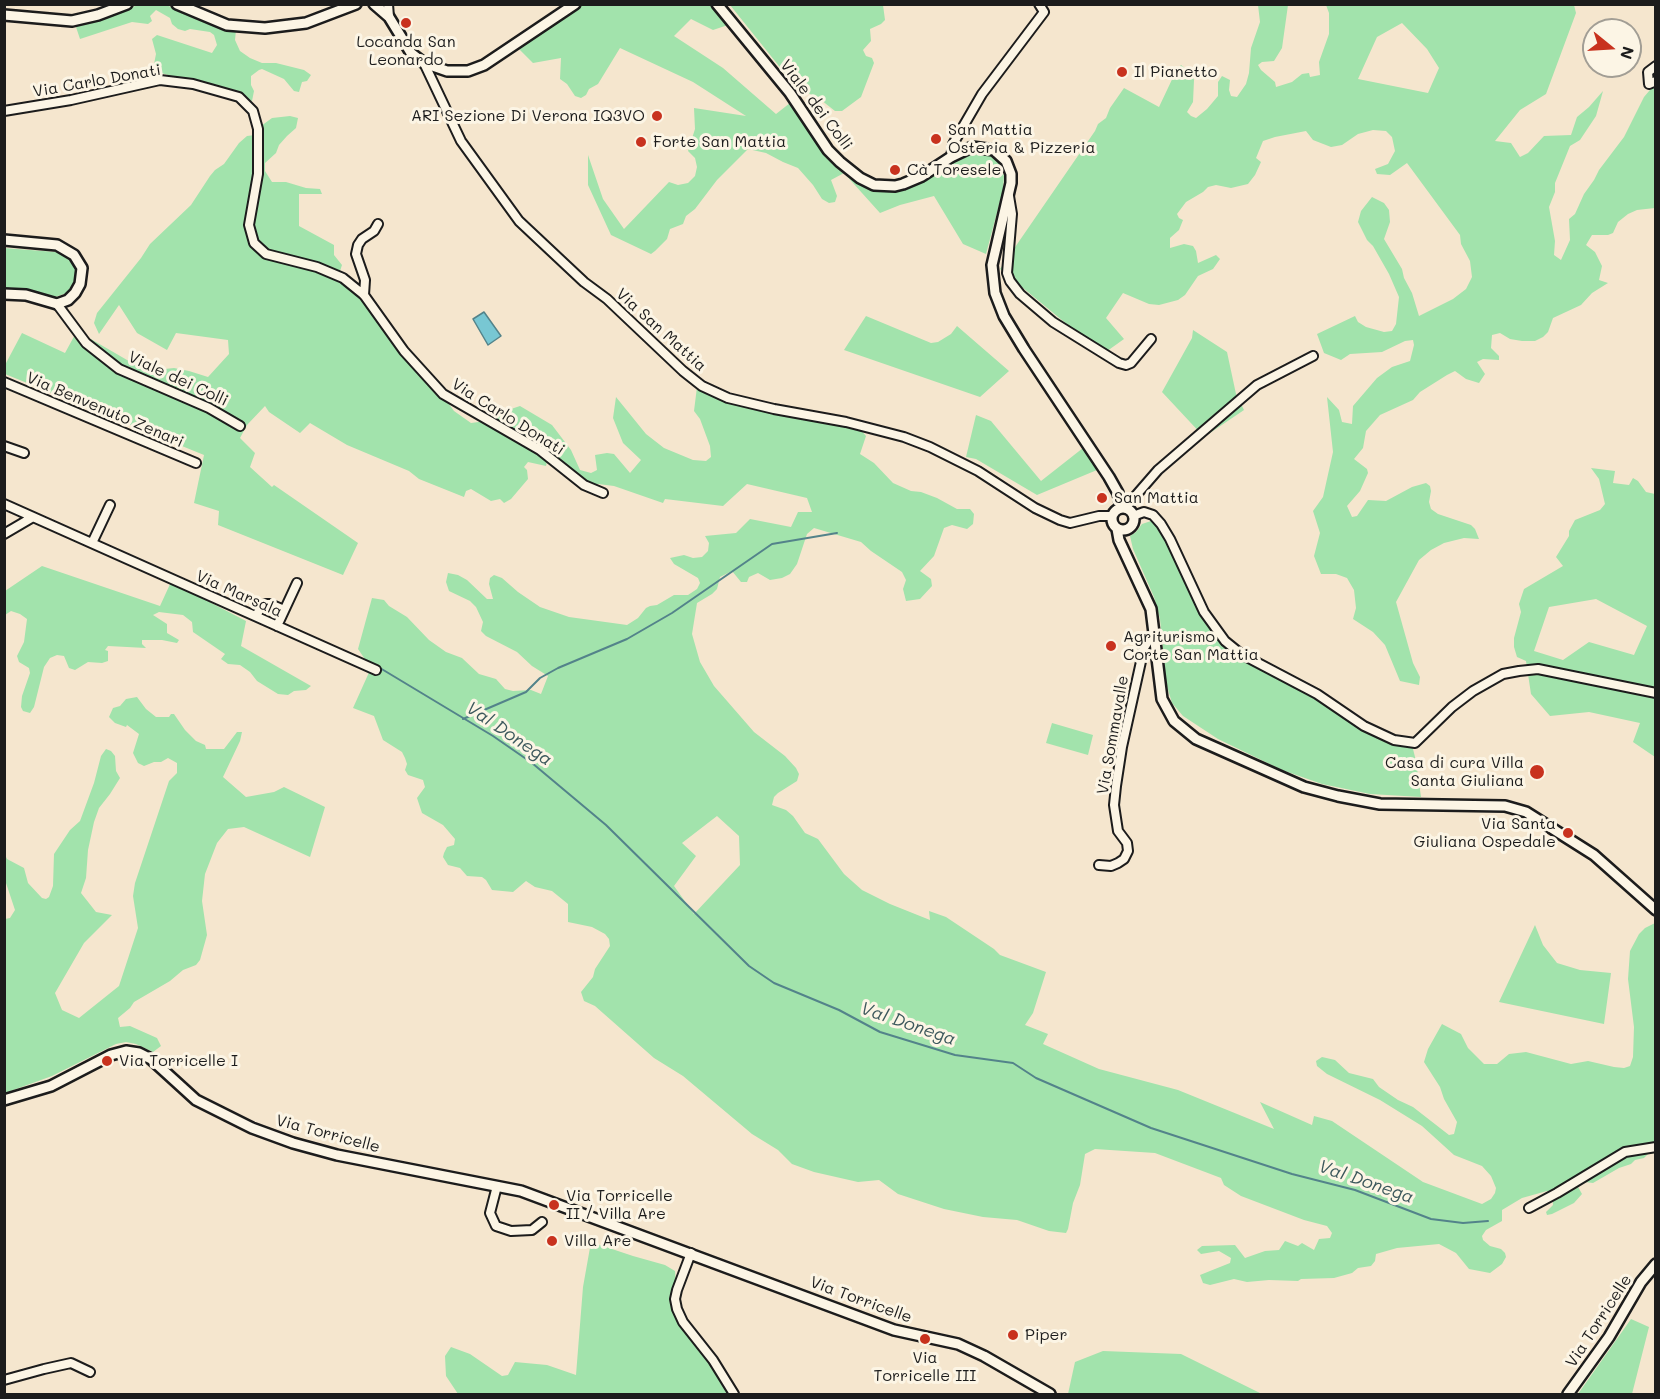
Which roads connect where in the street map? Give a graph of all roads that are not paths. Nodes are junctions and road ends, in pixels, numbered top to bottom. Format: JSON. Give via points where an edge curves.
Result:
{"nodes":[{"id":1,"x":127,"y":4,"type":"edge"},
{"id":2,"x":177,"y":4,"type":"edge"},
{"id":3,"x":338,"y":4,"type":"edge"},
{"id":4,"x":356,"y":4,"type":"edge"},
{"id":5,"x":374,"y":4,"type":"edge"},
{"id":6,"x":388,"y":4,"type":"edge"},
{"id":7,"x":575,"y":4,"type":"edge"},
{"id":8,"x":717,"y":4,"type":"edge"},
{"id":9,"x":1039,"y":4,"type":"edge"},
{"id":10,"x":332,"y":14,"type":"junction"},
{"id":11,"x":4,"y":15,"type":"edge"},
{"id":12,"x":389,"y":17,"type":"junction"},
{"id":13,"x":424,"y":63,"type":"junction"},
{"id":14,"x":1656,"y":66,"type":"edge"},
{"id":15,"x":1656,"y":81,"type":"edge"},
{"id":16,"x":4,"y":111,"type":"edge"},
{"id":17,"x":951,"y":157,"type":"junction"},
{"id":18,"x":1009,"y":196,"type":"junction"},
{"id":19,"x":378,"y":224,"type":"dead end"},
{"id":20,"x":4,"y":240,"type":"edge"},
{"id":21,"x":4,"y":294,"type":"edge"},
{"id":22,"x":364,"y":296,"type":"junction"},
{"id":23,"x":57,"y":304,"type":"junction"},
{"id":24,"x":1151,"y":339,"type":"dead end"},
{"id":25,"x":1313,"y":356,"type":"dead end"},
{"id":26,"x":4,"y":382,"type":"edge"},
{"id":27,"x":240,"y":426,"type":"dead end"},
{"id":28,"x":4,"y":446,"type":"edge"},
{"id":29,"x":24,"y":453,"type":"dead end"},
{"id":30,"x":196,"y":463,"type":"dead end"},
{"id":31,"x":603,"y":493,"type":"dead end"},
{"id":32,"x":4,"y":504,"type":"edge"},
{"id":33,"x":110,"y":505,"type":"dead end"},
{"id":34,"x":1123,"y":508,"type":"junction"},
{"id":35,"x":1112,"y":516,"type":"junction"},
{"id":36,"x":1133,"y":516,"type":"junction"},
{"id":37,"x":33,"y":517,"type":"junction"},
{"id":38,"x":1117,"y":529,"type":"junction"},
{"id":39,"x":4,"y":534,"type":"edge"},
{"id":40,"x":92,"y":543,"type":"junction"},
{"id":41,"x":297,"y":583,"type":"dead end"},
{"id":42,"x":284,"y":610,"type":"junction"},
{"id":43,"x":256,"y":616,"type":"junction"},
{"id":44,"x":277,"y":626,"type":"junction"},
{"id":45,"x":1154,"y":632,"type":"junction"},
{"id":46,"x":376,"y":670,"type":"dead end"},
{"id":47,"x":1656,"y":693,"type":"edge"},
{"id":48,"x":1099,"y":865,"type":"dead end"},
{"id":49,"x":1656,"y":910,"type":"edge"},
{"id":50,"x":4,"y":1100,"type":"edge"},
{"id":51,"x":1656,"y":1146,"type":"edge"},
{"id":52,"x":497,"y":1186,"type":"junction"},
{"id":53,"x":1529,"y":1208,"type":"dead end"},
{"id":54,"x":542,"y":1222,"type":"dead end"},
{"id":55,"x":691,"y":1253,"type":"junction"},
{"id":56,"x":1656,"y":1264,"type":"edge"},
{"id":57,"x":90,"y":1372,"type":"dead end"},
{"id":58,"x":4,"y":1380,"type":"edge"},
{"id":59,"x":734,"y":1395,"type":"edge"},
{"id":60,"x":1050,"y":1395,"type":"edge"},
{"id":61,"x":1568,"y":1395,"type":"edge"}],
"edges":[{"from":1,"to":11,"type":"street","via":[[72,21]]},
{"from":2,"to":10,"type":"street","via":[[227,24],[265,28],[306,23]]},
{"from":3,"to":10,"type":"street"},
{"from":4,"to":10,"type":"street"},
{"from":5,"to":12,"type":"street"},
{"from":6,"to":12,"type":"street"},
{"from":7,"to":13,"type":"street","via":[[484,65],[468,71],[447,71]]},
{"from":8,"to":17,"type":"street","name":"Viale dei Colli","via":[[790,93],[823,144],[860,178],[874,185],[895,186],[922,176]]},
{"from":9,"to":17,"type":"street","via":[[1044,12],[982,94],[953,144]]},
{"from":12,"to":13,"type":"street","via":[[411,53]]},
{"from":13,"to":35,"type":"street","name":"Via San Mattia","via":[[461,141],[519,221],[702,386],[728,398],[904,437],[978,471],[1060,520],[1070,523]]},
{"from":14,"to":15,"type":"street","via":[[1648,72],[1649,84]]},
{"from":16,"to":22,"type":"street","name":"Via Carlo Donati","via":[[160,80],[193,84],[239,97],[253,111],[258,129],[258,174],[249,225],[254,243],[266,254],[343,278]]},
{"from":17,"to":18,"type":"street","name":"Viale dei Colli","via":[[972,147],[987,148],[1000,155],[1011,174]]},
{"from":18,"to":24,"type":"street","name":"Viale dei Colli","via":[[1012,214],[1007,273],[1020,294],[1053,322],[1119,363],[1131,363]]},
{"from":18,"to":34,"type":"street","name":"Viale dei Colli","via":[[992,265],[995,293],[1004,316],[1109,477]]},
{"from":19,"to":22,"type":"street","name":"Via Carlo Donati","via":[[362,239],[356,254],[365,280]]},
{"from":20,"to":23,"type":"street","via":[[57,245],[74,255],[82,268],[80,284],[68,300]]},
{"from":21,"to":23,"type":"street","via":[[26,294]]},
{"from":22,"to":31,"type":"street","name":"Via Carlo Donati","via":[[404,351],[443,394],[540,450],[584,485]]},
{"from":23,"to":27,"type":"street","name":"Viale dei Colli","via":[[86,343],[119,369],[209,408]]},
{"from":25,"to":34,"type":"street","via":[[1257,385],[1158,470]]},
{"from":26,"to":30,"type":"street","name":"Via Benvenuto Zenari"},
{"from":28,"to":29,"type":"street"},
{"from":32,"to":37,"type":"street","name":"Via Marsala"},
{"from":33,"to":40,"type":"street"},
{"from":34,"to":35,"type":"street"},
{"from":34,"to":36,"type":"street"},
{"from":35,"to":38,"type":"street"},
{"from":36,"to":38,"type":"street","via":[[1129,528]]},
{"from":36,"to":47,"type":"street","via":[[1144,512],[1161,524],[1204,612],[1225,641],[1241,654],[1394,740],[1415,743],[1473,691],[1503,674],[1519,671],[1538,669]]},
{"from":37,"to":39,"type":"street"},
{"from":37,"to":40,"type":"street","name":"Via Marsala"},
{"from":38,"to":45,"type":"street","via":[[1151,609]]},
{"from":40,"to":43,"type":"street","name":"Via Marsala"},
{"from":41,"to":42,"type":"street"},
{"from":42,"to":43,"type":"street","via":[[266,604]]},
{"from":42,"to":44,"type":"street"},
{"from":43,"to":44,"type":"street","name":"Via Marsala"},
{"from":44,"to":46,"type":"street","name":"Via Marsala"},
{"from":45,"to":48,"type":"street","name":"Via Sommavalle","via":[[1144,648],[1116,786],[1118,831],[1128,851],[1124,859],[1111,866]]},
{"from":45,"to":49,"type":"street","via":[[1162,699],[1174,721],[1196,739],[1304,787],[1338,796],[1380,804],[1505,807],[1526,813],[1594,855]]},
{"from":50,"to":52,"type":"street","name":"Via Torricelle","via":[[51,1086],[111,1055],[139,1053],[151,1059],[196,1100],[292,1143],[348,1158]]},
{"from":51,"to":53,"type":"street","via":[[1625,1152]]},
{"from":52,"to":54,"type":"street","via":[[490,1213],[496,1226],[511,1231],[531,1230]]},
{"from":52,"to":55,"type":"street","name":"Via Torricelle","via":[[521,1191]]},
{"from":55,"to":59,"type":"street","via":[[677,1290],[677,1309]]},
{"from":55,"to":60,"type":"street","name":"Via Torricelle","via":[[894,1330],[958,1344]]},
{"from":56,"to":61,"type":"street","name":"Via Torricelle"},
{"from":57,"to":58,"type":"street","via":[[71,1363]]}]}
